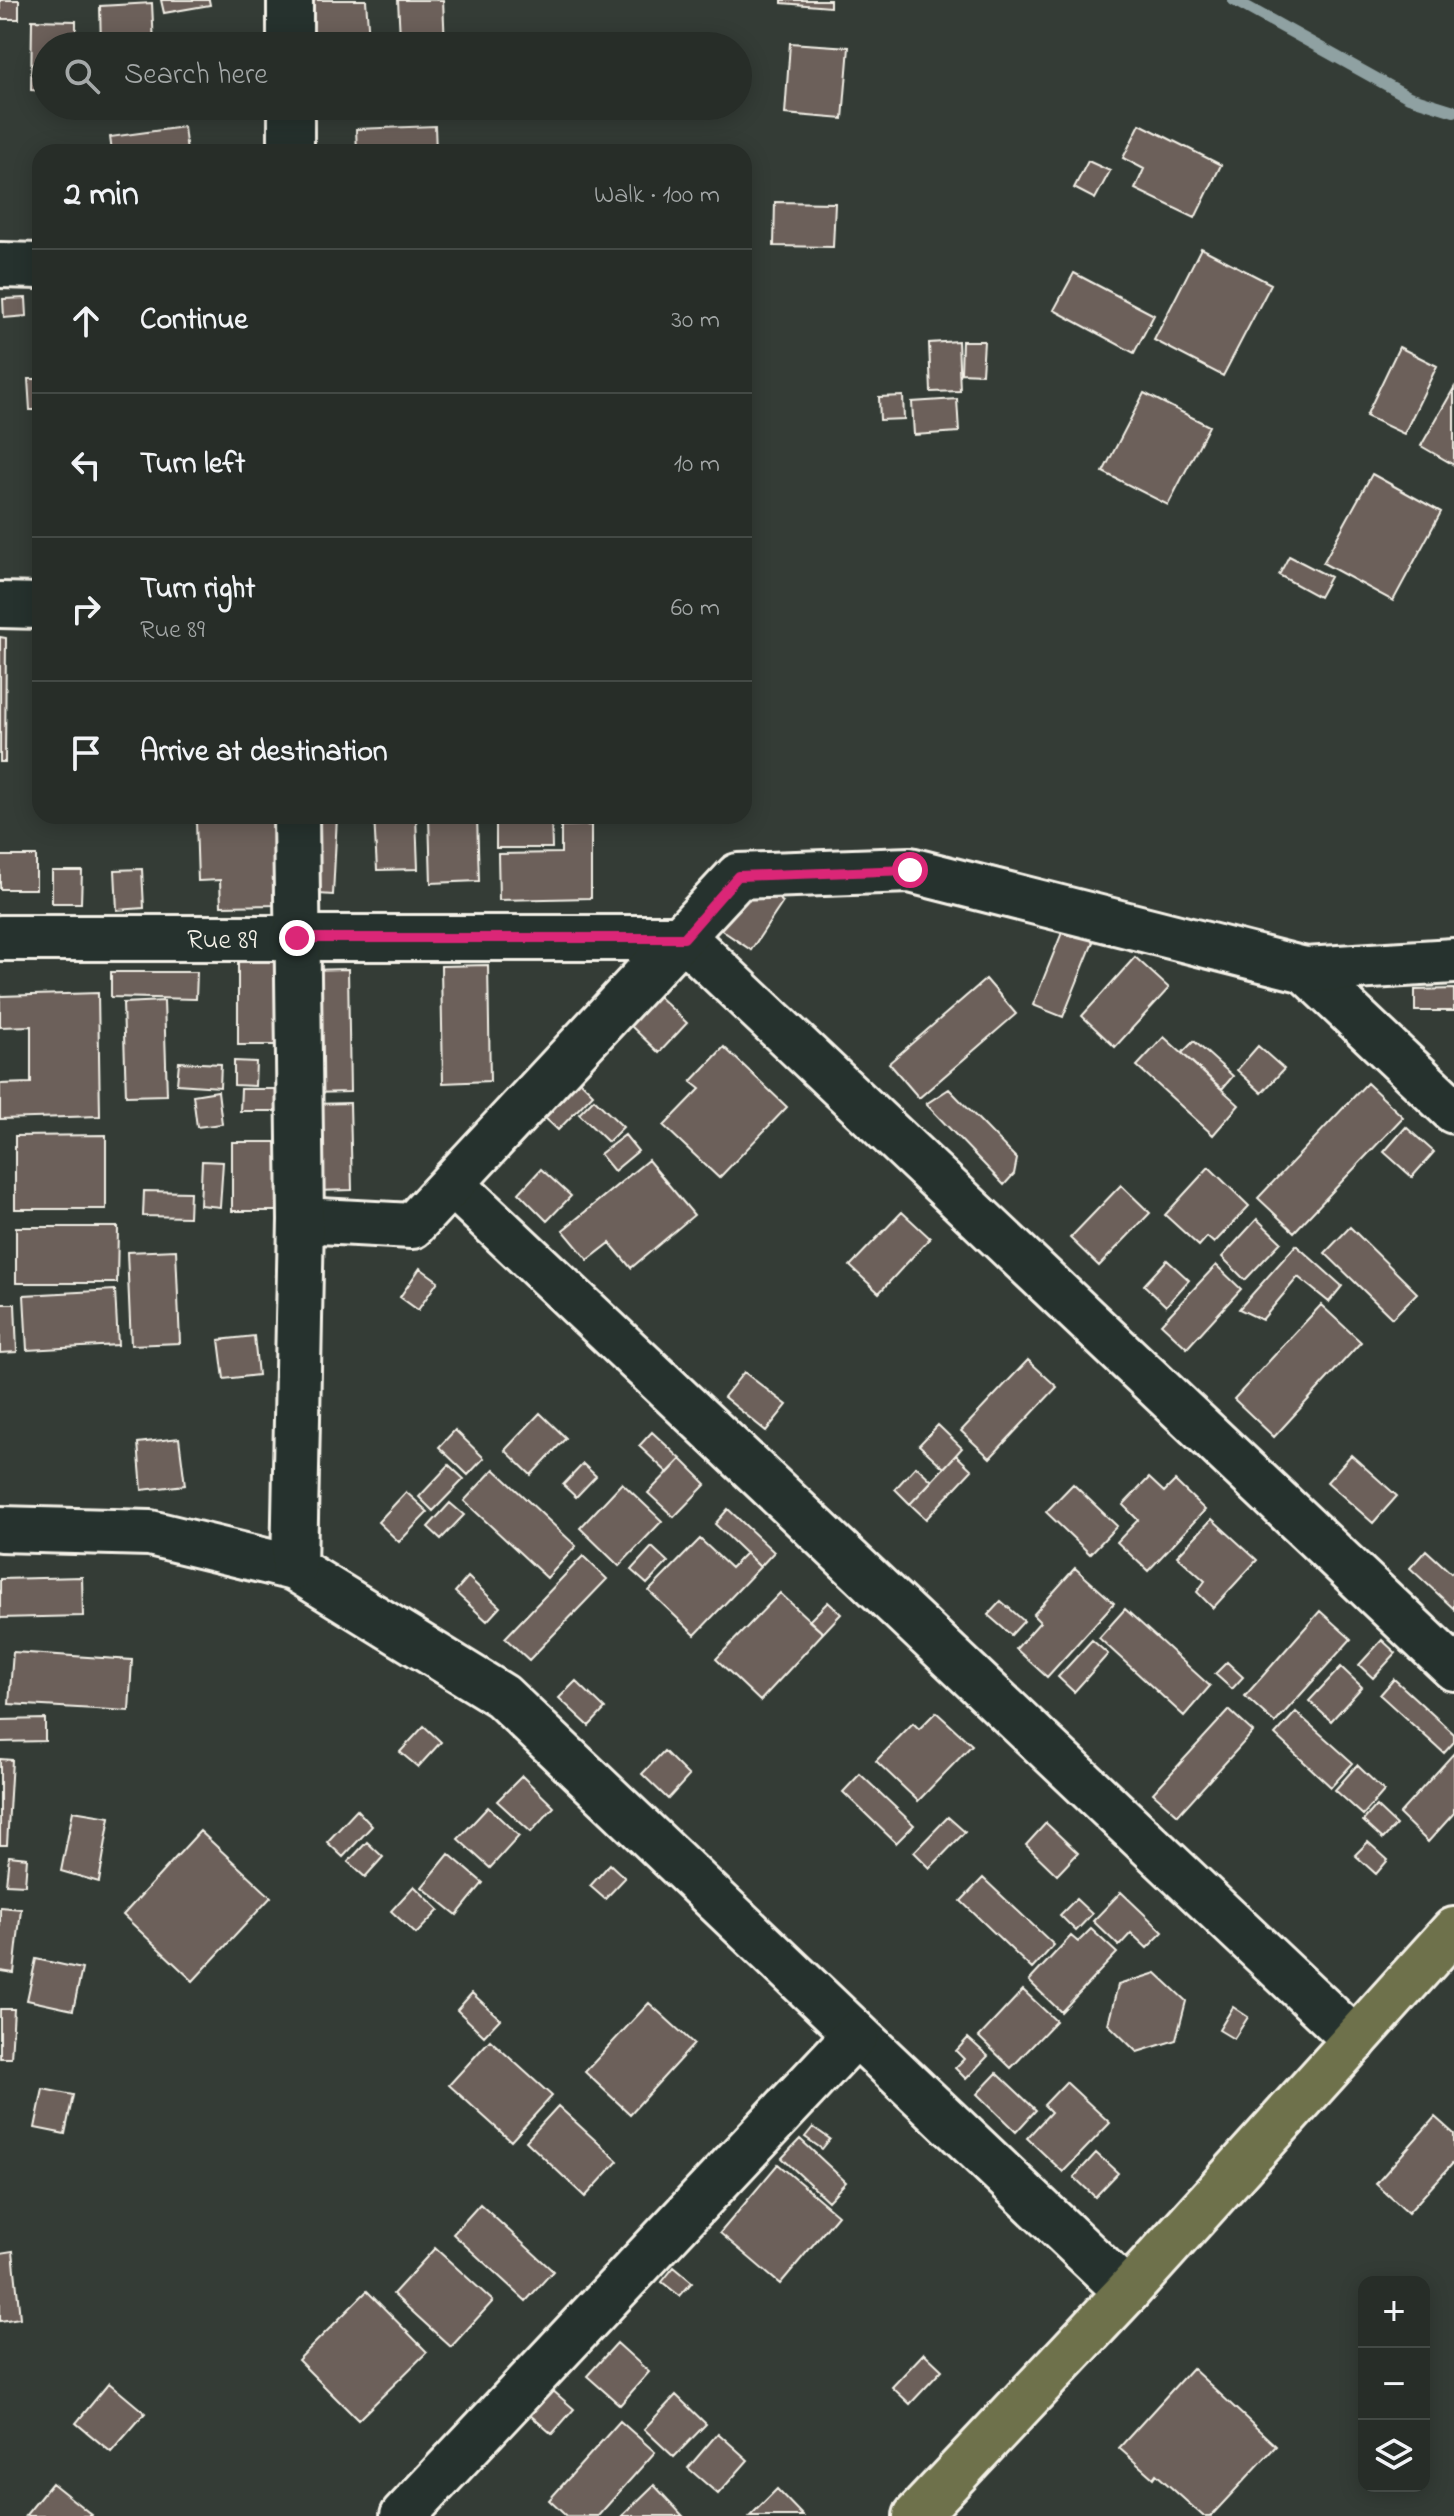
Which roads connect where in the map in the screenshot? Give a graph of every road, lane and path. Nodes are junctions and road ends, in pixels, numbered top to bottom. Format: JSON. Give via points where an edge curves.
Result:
{"nodes":[{"id":1,"x":290,"y":0,"type":"edge"},
{"id":2,"x":290,"y":32,"type":"edge"},
{"id":3,"x":291,"y":120,"type":"edge"},
{"id":4,"x":291,"y":144,"type":"edge"},
{"id":5,"x":0,"y":265,"type":"edge"},
{"id":6,"x":32,"y":266,"type":"edge"},
{"id":7,"x":0,"y":605,"type":"edge"},
{"id":8,"x":32,"y":606,"type":"edge"},
{"id":9,"x":296,"y":824,"type":"edge"},
{"id":10,"x":0,"y":938,"type":"edge"},
{"id":11,"x":297,"y":938,"type":"junction"},
{"id":12,"x":684,"y":938,"type":"junction"},
{"id":13,"x":1454,"y":961,"type":"edge"},
{"id":14,"x":1305,"y":970,"type":"junction"},
{"id":15,"x":1454,"y":1111,"type":"edge"},
{"id":16,"x":452,"y":1184,"type":"junction"},
{"id":17,"x":301,"y":1220,"type":"junction"},
{"id":18,"x":0,"y":1529,"type":"edge"},
{"id":19,"x":294,"y":1568,"type":"junction"},
{"id":20,"x":1454,"y":1668,"type":"edge"},
{"id":21,"x":1454,"y":1930,"type":"edge"},
{"id":22,"x":856,"y":2034,"type":"junction"},
{"id":23,"x":1355,"y":2040,"type":"junction"},
{"id":24,"x":1127,"y":2292,"type":"junction"},
{"id":25,"x":403,"y":2516,"type":"edge"},
{"id":26,"x":916,"y":2516,"type":"edge"}],
"edges":[{"from":1,"to":2,"type":"street"},
{"from":3,"to":4,"type":"street"},
{"from":5,"to":6,"type":"street"},
{"from":7,"to":8,"type":"street"},
{"from":9,"to":11,"type":"street"},
{"from":10,"to":11,"type":"street","name":"Rue 89"},
{"from":11,"to":12,"type":"street","name":"Rue 89"},
{"from":11,"to":17,"type":"street"},
{"from":12,"to":14,"type":"street","via":[[738,876],[910,870]]},
{"from":12,"to":16,"type":"street"},
{"from":12,"to":20,"type":"street"},
{"from":13,"to":14,"type":"street"},
{"from":14,"to":15,"type":"street"},
{"from":16,"to":17,"type":"street","via":[[412,1226]]},
{"from":16,"to":23,"type":"street"},
{"from":17,"to":19,"type":"street"},
{"from":18,"to":19,"type":"street","via":[[150,1533]]},
{"from":19,"to":22,"type":"street","via":[[502,1696]]},
{"from":21,"to":23,"type":"main road"},
{"from":22,"to":24,"type":"street"},
{"from":22,"to":25,"type":"street"},
{"from":23,"to":24,"type":"main road"},
{"from":24,"to":26,"type":"main road"}]}
